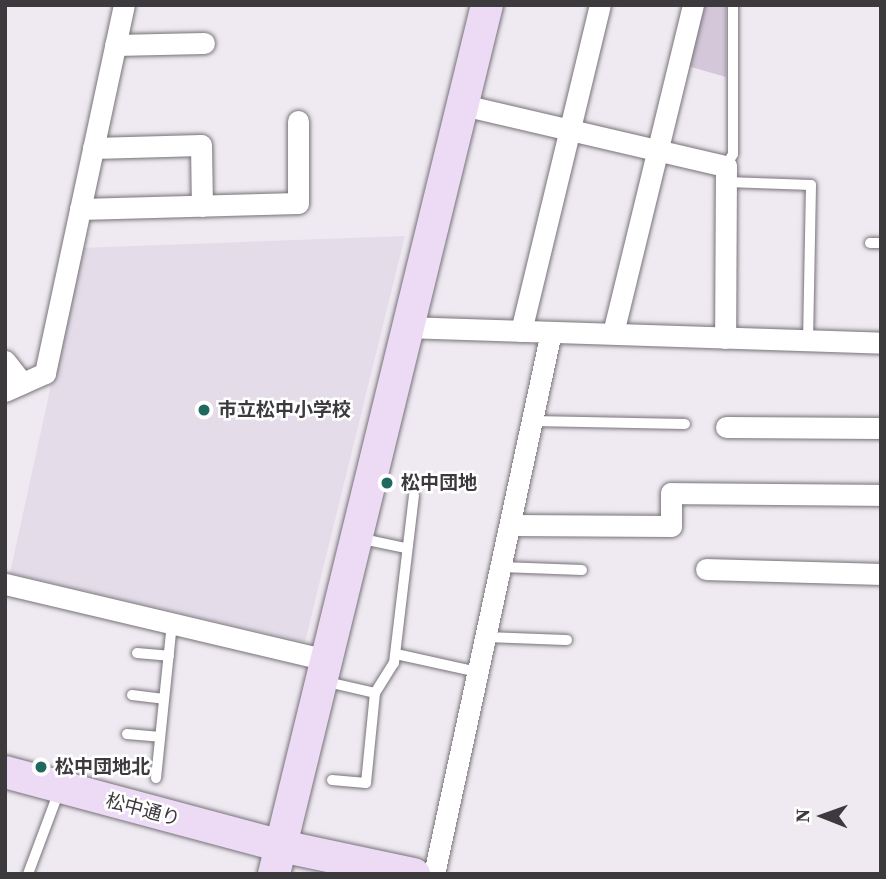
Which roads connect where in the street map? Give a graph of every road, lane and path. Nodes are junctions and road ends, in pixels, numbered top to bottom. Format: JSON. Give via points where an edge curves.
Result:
{"nodes":[{"id":1,"x":124,"y":5,"type":"edge"},
{"id":2,"x":487,"y":5,"type":"edge"},
{"id":3,"x":600,"y":5,"type":"edge"},
{"id":4,"x":693,"y":5,"type":"edge"},
{"id":5,"x":733,"y":5,"type":"edge"},
{"id":6,"x":204,"y":43,"type":"dead end"},
{"id":7,"x":115,"y":45,"type":"junction"},
{"id":8,"x":463,"y":105,"type":"junction"},
{"id":9,"x":298,"y":121,"type":"dead end"},
{"id":10,"x":570,"y":129,"type":"junction"},
{"id":11,"x":93,"y":148,"type":"junction"},
{"id":12,"x":658,"y":150,"type":"junction"},
{"id":13,"x":726,"y":174,"type":"junction"},
{"id":14,"x":202,"y":206,"type":"junction"},
{"id":15,"x":80,"y":209,"type":"junction"},
{"id":16,"x":407,"y":327,"type":"junction"},
{"id":17,"x":521,"y":331,"type":"junction"},
{"id":18,"x":551,"y":332,"type":"junction"},
{"id":19,"x":613,"y":334,"type":"junction"},
{"id":20,"x":725,"y":338,"type":"junction"},
{"id":21,"x":808,"y":341,"type":"junction"},
{"id":22,"x":881,"y":344,"type":"edge"},
{"id":23,"x":5,"y":361,"type":"edge"},
{"id":24,"x":14,"y":387,"type":"edge"},
{"id":25,"x":532,"y":421,"type":"junction"},
{"id":26,"x":685,"y":424,"type":"dead end"},
{"id":27,"x":726,"y":427,"type":"dead end"},
{"id":28,"x":881,"y":428,"type":"edge"},
{"id":29,"x":414,"y":495,"type":"dead end"},
{"id":30,"x":881,"y":495,"type":"edge"},
{"id":31,"x":510,"y":525,"type":"junction"},
{"id":32,"x":356,"y":537,"type":"junction"},
{"id":33,"x":406,"y":548,"type":"junction"},
{"id":34,"x":501,"y":567,"type":"junction"},
{"id":35,"x":582,"y":569,"type":"dead end"},
{"id":36,"x":706,"y":569,"type":"dead end"},
{"id":37,"x":881,"y":574,"type":"edge"},
{"id":38,"x":5,"y":584,"type":"edge"},
{"id":39,"x":172,"y":623,"type":"junction"},
{"id":40,"x":485,"y":637,"type":"junction"},
{"id":41,"x":567,"y":640,"type":"dead end"},
{"id":42,"x":137,"y":653,"type":"dead end"},
{"id":43,"x":396,"y":654,"type":"junction"},
{"id":44,"x":169,"y":656,"type":"junction"},
{"id":45,"x":323,"y":670,"type":"junction"},
{"id":46,"x":477,"y":672,"type":"junction"},
{"id":47,"x":375,"y":693,"type":"junction"},
{"id":48,"x":132,"y":695,"type":"dead end"},
{"id":49,"x":164,"y":699,"type":"junction"},
{"id":50,"x":127,"y":734,"type":"dead end"},
{"id":51,"x":160,"y":737,"type":"junction"},
{"id":52,"x":5,"y":772,"type":"edge"},
{"id":53,"x":156,"y":778,"type":"dead end"},
{"id":54,"x":332,"y":780,"type":"dead end"},
{"id":55,"x":60,"y":789,"type":"junction"},
{"id":56,"x":278,"y":860,"type":"edge"},
{"id":57,"x":28,"y":874,"type":"edge"},
{"id":58,"x":414,"y":874,"type":"edge"},
{"id":59,"x":434,"y":874,"type":"edge"}],
"edges":[{"from":1,"to":7,"type":"street"},
{"from":2,"to":8,"type":"street"},
{"from":3,"to":10,"type":"street"},
{"from":4,"to":12,"type":"street"},
{"from":5,"to":13,"type":"lane","via":[[733,154]]},
{"from":6,"to":7,"type":"street"},
{"from":7,"to":11,"type":"street"},
{"from":8,"to":10,"type":"street"},
{"from":8,"to":16,"type":"street"},
{"from":9,"to":14,"type":"street","via":[[298,203]]},
{"from":10,"to":12,"type":"street"},
{"from":10,"to":17,"type":"street"},
{"from":11,"to":14,"type":"street","via":[[201,145]]},
{"from":11,"to":15,"type":"street"},
{"from":12,"to":13,"type":"street"},
{"from":12,"to":19,"type":"street"},
{"from":13,"to":20,"type":"street"},
{"from":13,"to":21,"type":"lane","via":[[811,185]]},
{"from":14,"to":15,"type":"street"},
{"from":15,"to":24,"type":"street","via":[[45,373]]},
{"from":16,"to":17,"type":"street"},
{"from":16,"to":32,"type":"street"},
{"from":17,"to":18,"type":"street"},
{"from":18,"to":19,"type":"street"},
{"from":18,"to":25,"type":"street"},
{"from":19,"to":20,"type":"street"},
{"from":20,"to":21,"type":"street"},
{"from":21,"to":22,"type":"street"},
{"from":23,"to":24,"type":"street"},
{"from":25,"to":26,"type":"lane"},
{"from":25,"to":31,"type":"street"},
{"from":27,"to":28,"type":"street"},
{"from":29,"to":33,"type":"lane"},
{"from":30,"to":31,"type":"street","via":[[671,493],[671,526]]},
{"from":31,"to":34,"type":"street"},
{"from":32,"to":33,"type":"lane"},
{"from":32,"to":45,"type":"street"},
{"from":33,"to":43,"type":"lane"},
{"from":34,"to":35,"type":"lane"},
{"from":34,"to":40,"type":"street"},
{"from":36,"to":37,"type":"street"},
{"from":38,"to":39,"type":"street"},
{"from":39,"to":44,"type":"lane"},
{"from":39,"to":45,"type":"street"},
{"from":40,"to":41,"type":"lane"},
{"from":40,"to":46,"type":"street"},
{"from":42,"to":44,"type":"lane"},
{"from":43,"to":46,"type":"lane"},
{"from":43,"to":47,"type":"lane"},
{"from":44,"to":49,"type":"lane"},
{"from":45,"to":47,"type":"lane"},
{"from":45,"to":56,"type":"street"},
{"from":46,"to":59,"type":"street"},
{"from":47,"to":54,"type":"lane","via":[[366,783]]},
{"from":48,"to":49,"type":"lane"},
{"from":49,"to":51,"type":"lane"},
{"from":50,"to":51,"type":"lane"},
{"from":51,"to":53,"type":"lane"},
{"from":52,"to":55,"type":"street","name":"松中通り"},
{"from":55,"to":56,"type":"street","name":"松中通り"},
{"from":55,"to":57,"type":"lane"},
{"from":56,"to":58,"type":"street","name":"松中通り"}]}
